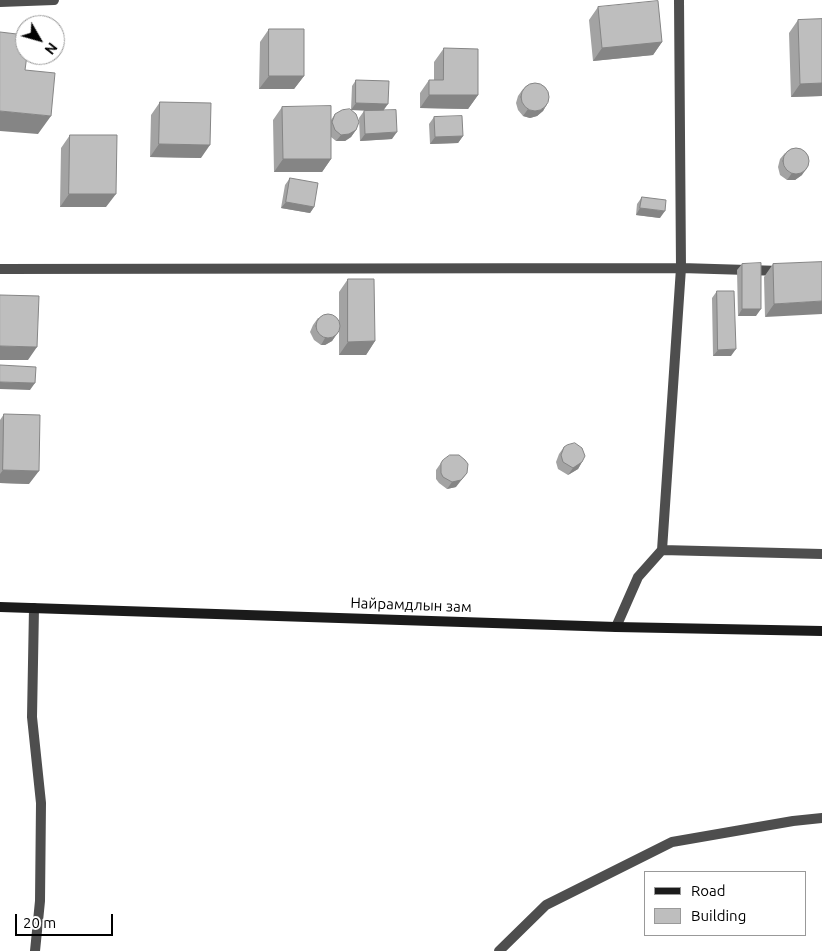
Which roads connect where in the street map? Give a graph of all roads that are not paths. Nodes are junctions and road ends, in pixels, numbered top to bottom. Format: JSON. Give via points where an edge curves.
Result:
{"nodes":[{"id":1,"x":54,"y":0,"type":"edge"},
{"id":2,"x":679,"y":0,"type":"edge"},
{"id":3,"x":0,"y":2,"type":"edge"},
{"id":4,"x":681,"y":268,"type":"junction"},
{"id":5,"x":0,"y":269,"type":"edge"},
{"id":6,"x":794,"y":271,"type":"edge"},
{"id":7,"x":662,"y":550,"type":"junction"},
{"id":8,"x":822,"y":554,"type":"edge"},
{"id":9,"x":0,"y":607,"type":"edge"},
{"id":10,"x":34,"y":608,"type":"junction"},
{"id":11,"x":616,"y":627,"type":"junction"},
{"id":12,"x":822,"y":631,"type":"edge"},
{"id":13,"x":822,"y":818,"type":"edge"},
{"id":14,"x":35,"y":951,"type":"edge"},
{"id":15,"x":499,"y":951,"type":"edge"}],
"edges":[{"from":1,"to":3,"type":"street"},
{"from":2,"to":4,"type":"street"},
{"from":4,"to":5,"type":"street"},
{"from":4,"to":6,"type":"street"},
{"from":4,"to":7,"type":"street"},
{"from":7,"to":8,"type":"street"},
{"from":7,"to":11,"type":"street","via":[[638,576]]},
{"from":9,"to":10,"type":"main road","name":"Найрамдлын зам"},
{"from":10,"to":11,"type":"main road","name":"Найрамдлын зам"},
{"from":10,"to":14,"type":"street","via":[[32,717],[40,804],[40,901]]},
{"from":11,"to":12,"type":"main road","name":"Найрамдлын зам"},
{"from":13,"to":15,"type":"street","via":[[672,842],[546,906]]}]}
